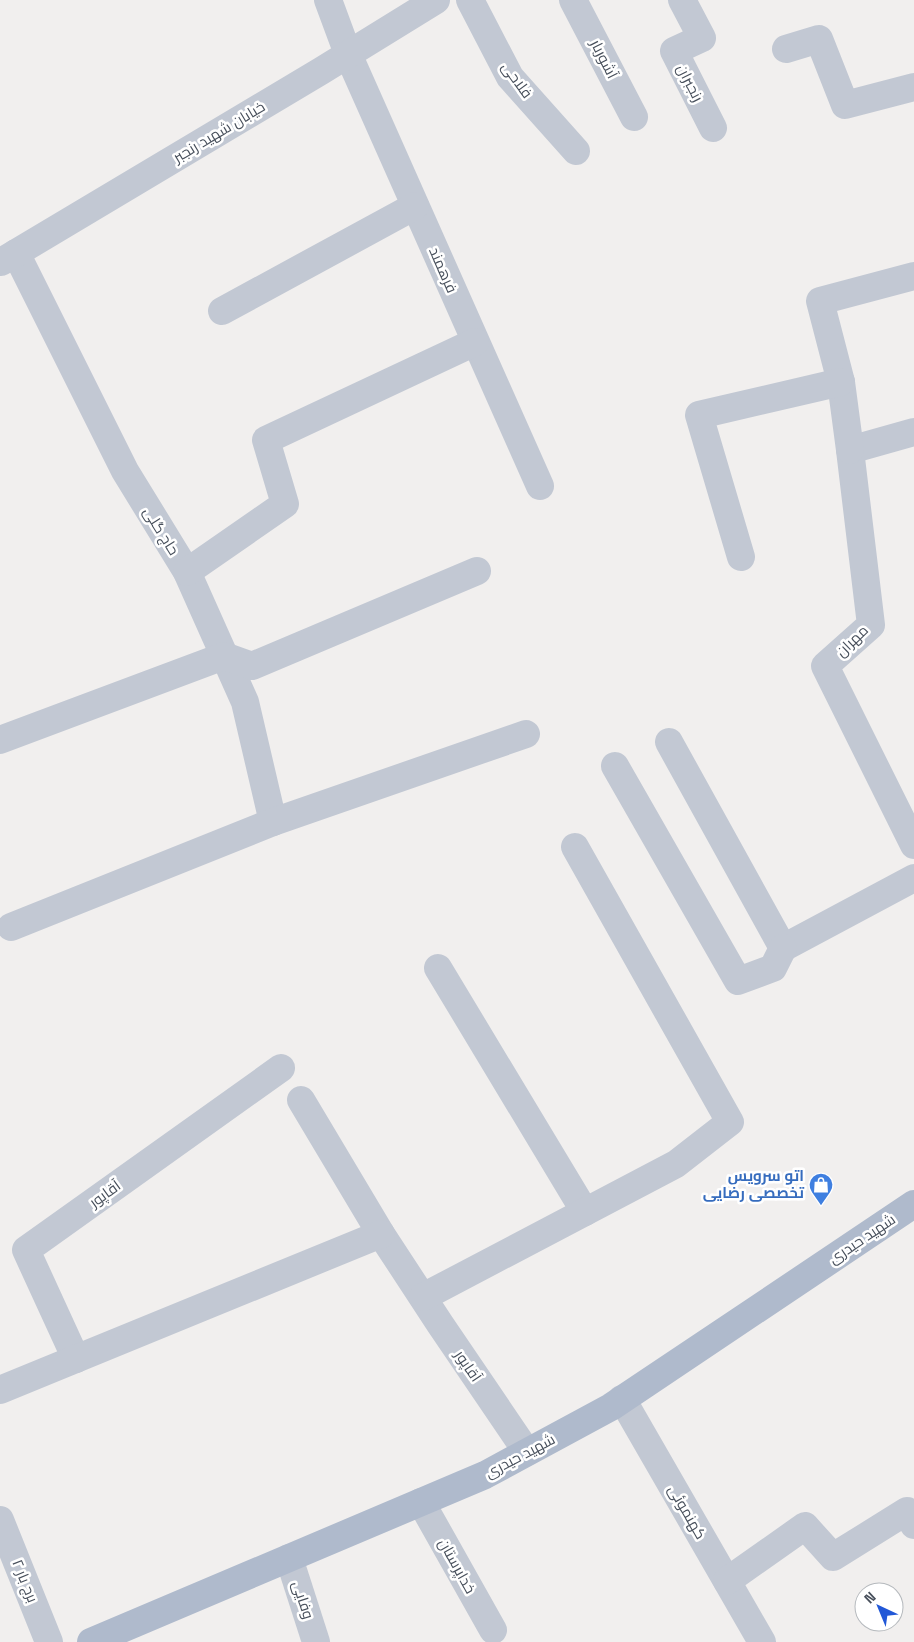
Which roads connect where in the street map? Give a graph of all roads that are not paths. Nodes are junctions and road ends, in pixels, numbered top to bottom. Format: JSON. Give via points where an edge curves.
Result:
{"nodes":[{"id":1,"x":328,"y":0,"type":"edge"},
{"id":2,"x":436,"y":0,"type":"edge"},
{"id":3,"x":470,"y":0,"type":"edge"},
{"id":4,"x":573,"y":0,"type":"edge"},
{"id":5,"x":682,"y":0,"type":"edge"},
{"id":6,"x":786,"y":49,"type":"dead end"},
{"id":7,"x":348,"y":54,"type":"junction"},
{"id":8,"x":914,"y":87,"type":"edge"},
{"id":9,"x":634,"y":117,"type":"dead end"},
{"id":10,"x":713,"y":128,"type":"dead end"},
{"id":11,"x":576,"y":151,"type":"dead end"},
{"id":12,"x":415,"y":206,"type":"junction"},
{"id":13,"x":8,"y":258,"type":"edge"},
{"id":14,"x":914,"y":276,"type":"edge"},
{"id":15,"x":222,"y":311,"type":"dead end"},
{"id":16,"x":475,"y":342,"type":"junction"},
{"id":17,"x":841,"y":382,"type":"junction"},
{"id":18,"x":914,"y":432,"type":"edge"},
{"id":19,"x":850,"y":450,"type":"junction"},
{"id":20,"x":540,"y":486,"type":"dead end"},
{"id":21,"x":741,"y":557,"type":"dead end"},
{"id":22,"x":477,"y":571,"type":"dead end"},
{"id":23,"x":187,"y":572,"type":"junction"},
{"id":24,"x":224,"y":656,"type":"junction"},
{"id":25,"x":526,"y":734,"type":"dead end"},
{"id":26,"x":0,"y":740,"type":"edge"},
{"id":27,"x":670,"y":742,"type":"dead end"},
{"id":28,"x":615,"y":766,"type":"dead end"},
{"id":29,"x":273,"y":822,"type":"junction"},
{"id":30,"x":914,"y":845,"type":"edge"},
{"id":31,"x":575,"y":847,"type":"dead end"},
{"id":32,"x":914,"y":878,"type":"edge"},
{"id":33,"x":11,"y":927,"type":"dead end"},
{"id":34,"x":782,"y":948,"type":"junction"},
{"id":35,"x":438,"y":968,"type":"dead end"},
{"id":36,"x":281,"y":1068,"type":"dead end"},
{"id":37,"x":300,"y":1100,"type":"dead end"},
{"id":38,"x":914,"y":1204,"type":"edge"},
{"id":39,"x":585,"y":1212,"type":"junction"},
{"id":40,"x":381,"y":1234,"type":"junction"},
{"id":41,"x":423,"y":1297,"type":"junction"},
{"id":42,"x":76,"y":1359,"type":"junction"},
{"id":43,"x":0,"y":1390,"type":"edge"},
{"id":44,"x":622,"y":1399,"type":"junction"},
{"id":45,"x":527,"y":1452,"type":"junction"},
{"id":46,"x":421,"y":1502,"type":"junction"},
{"id":47,"x":0,"y":1520,"type":"edge"},
{"id":48,"x":914,"y":1526,"type":"edge"},
{"id":49,"x":289,"y":1558,"type":"junction"},
{"id":50,"x":727,"y":1581,"type":"junction"},
{"id":51,"x":493,"y":1630,"type":"dead end"},
{"id":52,"x":757,"y":1633,"type":"edge"},
{"id":53,"x":100,"y":1640,"type":"edge"},
{"id":54,"x":49,"y":1642,"type":"edge"},
{"id":55,"x":316,"y":1642,"type":"edge"}],
"edges":[{"from":1,"to":7,"type":"street","name":"فرهمند"},
{"from":2,"to":7,"type":"street","name":"خیابان شهید رنجبر"},
{"from":3,"to":11,"type":"street","name":"فلاحی","via":[[510,77]]},
{"from":4,"to":9,"type":"street","name":"آشوربار"},
{"from":5,"to":10,"type":"street","name":"رنجبران","via":[[702,38],[674,50]]},
{"from":6,"to":8,"type":"street","via":[[819,39],[845,105]]},
{"from":7,"to":12,"type":"street","name":"فرهمند"},
{"from":7,"to":13,"type":"street","name":"خیابان شهید رنجبر"},
{"from":12,"to":15,"type":"street"},
{"from":12,"to":16,"type":"street","name":"فرهمند"},
{"from":13,"to":23,"type":"street","name":"حاج گلی","via":[[125,471]]},
{"from":14,"to":17,"type":"street","via":[[820,301]]},
{"from":16,"to":20,"type":"street","name":"فرهمند"},
{"from":16,"to":23,"type":"street","via":[[266,440],[285,504]]},
{"from":17,"to":19,"type":"street"},
{"from":17,"to":21,"type":"street","via":[[699,415]]},
{"from":18,"to":19,"type":"street"},
{"from":19,"to":30,"type":"street","name":"مهران","via":[[871,625],[824,666]]},
{"from":22,"to":24,"type":"street","via":[[252,666]]},
{"from":23,"to":24,"type":"street","name":"حاج گلی"},
{"from":24,"to":26,"type":"street"},
{"from":24,"to":29,"type":"street","name":"حاج گلی","via":[[245,702]]},
{"from":25,"to":29,"type":"street"},
{"from":27,"to":34,"type":"street"},
{"from":28,"to":34,"type":"street","via":[[738,981],[773,968]]},
{"from":29,"to":33,"type":"street"},
{"from":31,"to":39,"type":"street","via":[[730,1122],[676,1164]]},
{"from":32,"to":34,"type":"street"},
{"from":35,"to":39,"type":"street"},
{"from":36,"to":42,"type":"street","name":"آقاپور","via":[[26,1250]]},
{"from":37,"to":40,"type":"street","name":"آقاپور"},
{"from":38,"to":44,"type":"main road","name":"شهید حیدری"},
{"from":39,"to":41,"type":"street"},
{"from":40,"to":41,"type":"street","name":"آقاپور"},
{"from":40,"to":42,"type":"street"},
{"from":41,"to":45,"type":"street","name":"آقاپور"},
{"from":42,"to":43,"type":"street"},
{"from":44,"to":45,"type":"main road","name":"شهید حیدری"},
{"from":44,"to":50,"type":"street","name":"کهنموئی"},
{"from":45,"to":46,"type":"main road","name":"شهید حیدری","via":[[485,1475]]},
{"from":46,"to":49,"type":"main road","name":"شهید حیدری"},
{"from":46,"to":51,"type":"street","name":"خداپرستان"},
{"from":47,"to":54,"type":"street","name":"برج بار ۲"},
{"from":48,"to":50,"type":"street","via":[[907,1511],[833,1557],[805,1526]]},
{"from":49,"to":53,"type":"main road","name":"شهید حیدری"},
{"from":49,"to":55,"type":"street","name":"وفایی"},
{"from":50,"to":52,"type":"street","name":"کهنموئی"}]}
